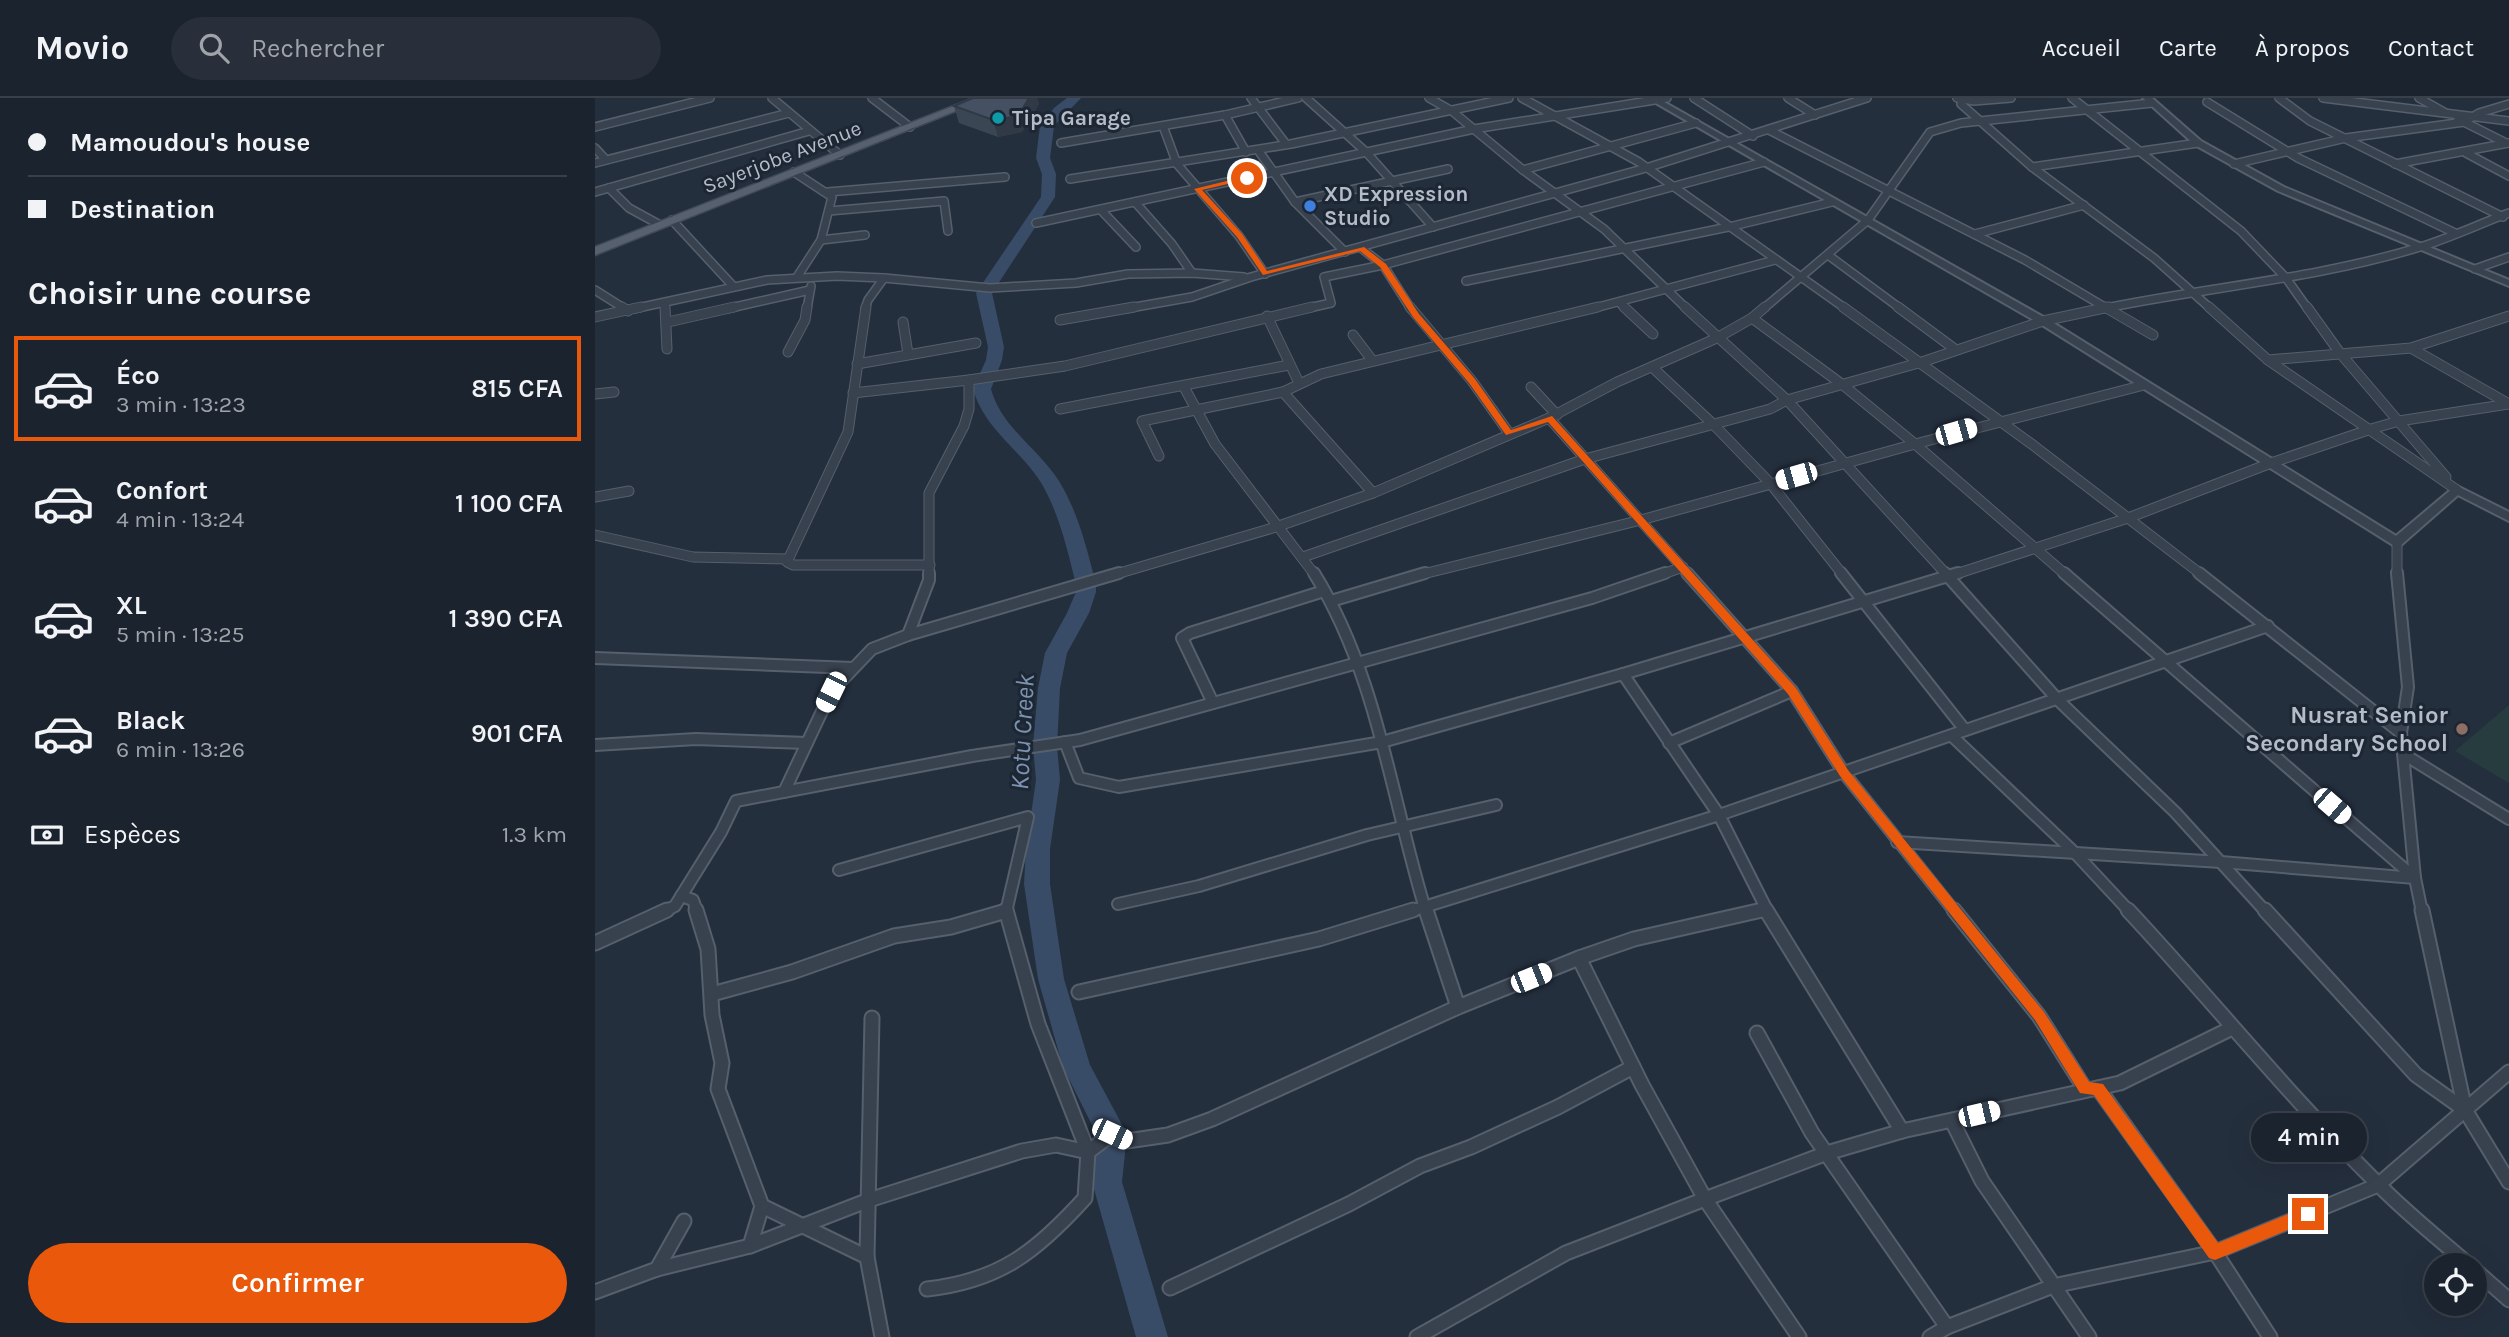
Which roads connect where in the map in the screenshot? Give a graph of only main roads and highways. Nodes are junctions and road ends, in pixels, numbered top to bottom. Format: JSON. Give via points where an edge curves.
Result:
{"nodes":[{"id":1,"x":983,"y":98,"type":"edge"},
{"id":2,"x":595,"y":251,"type":"edge"}],
"edges":[{"from":1,"to":2,"type":"main road","name":"Sayerjobe Avenue"}]}
